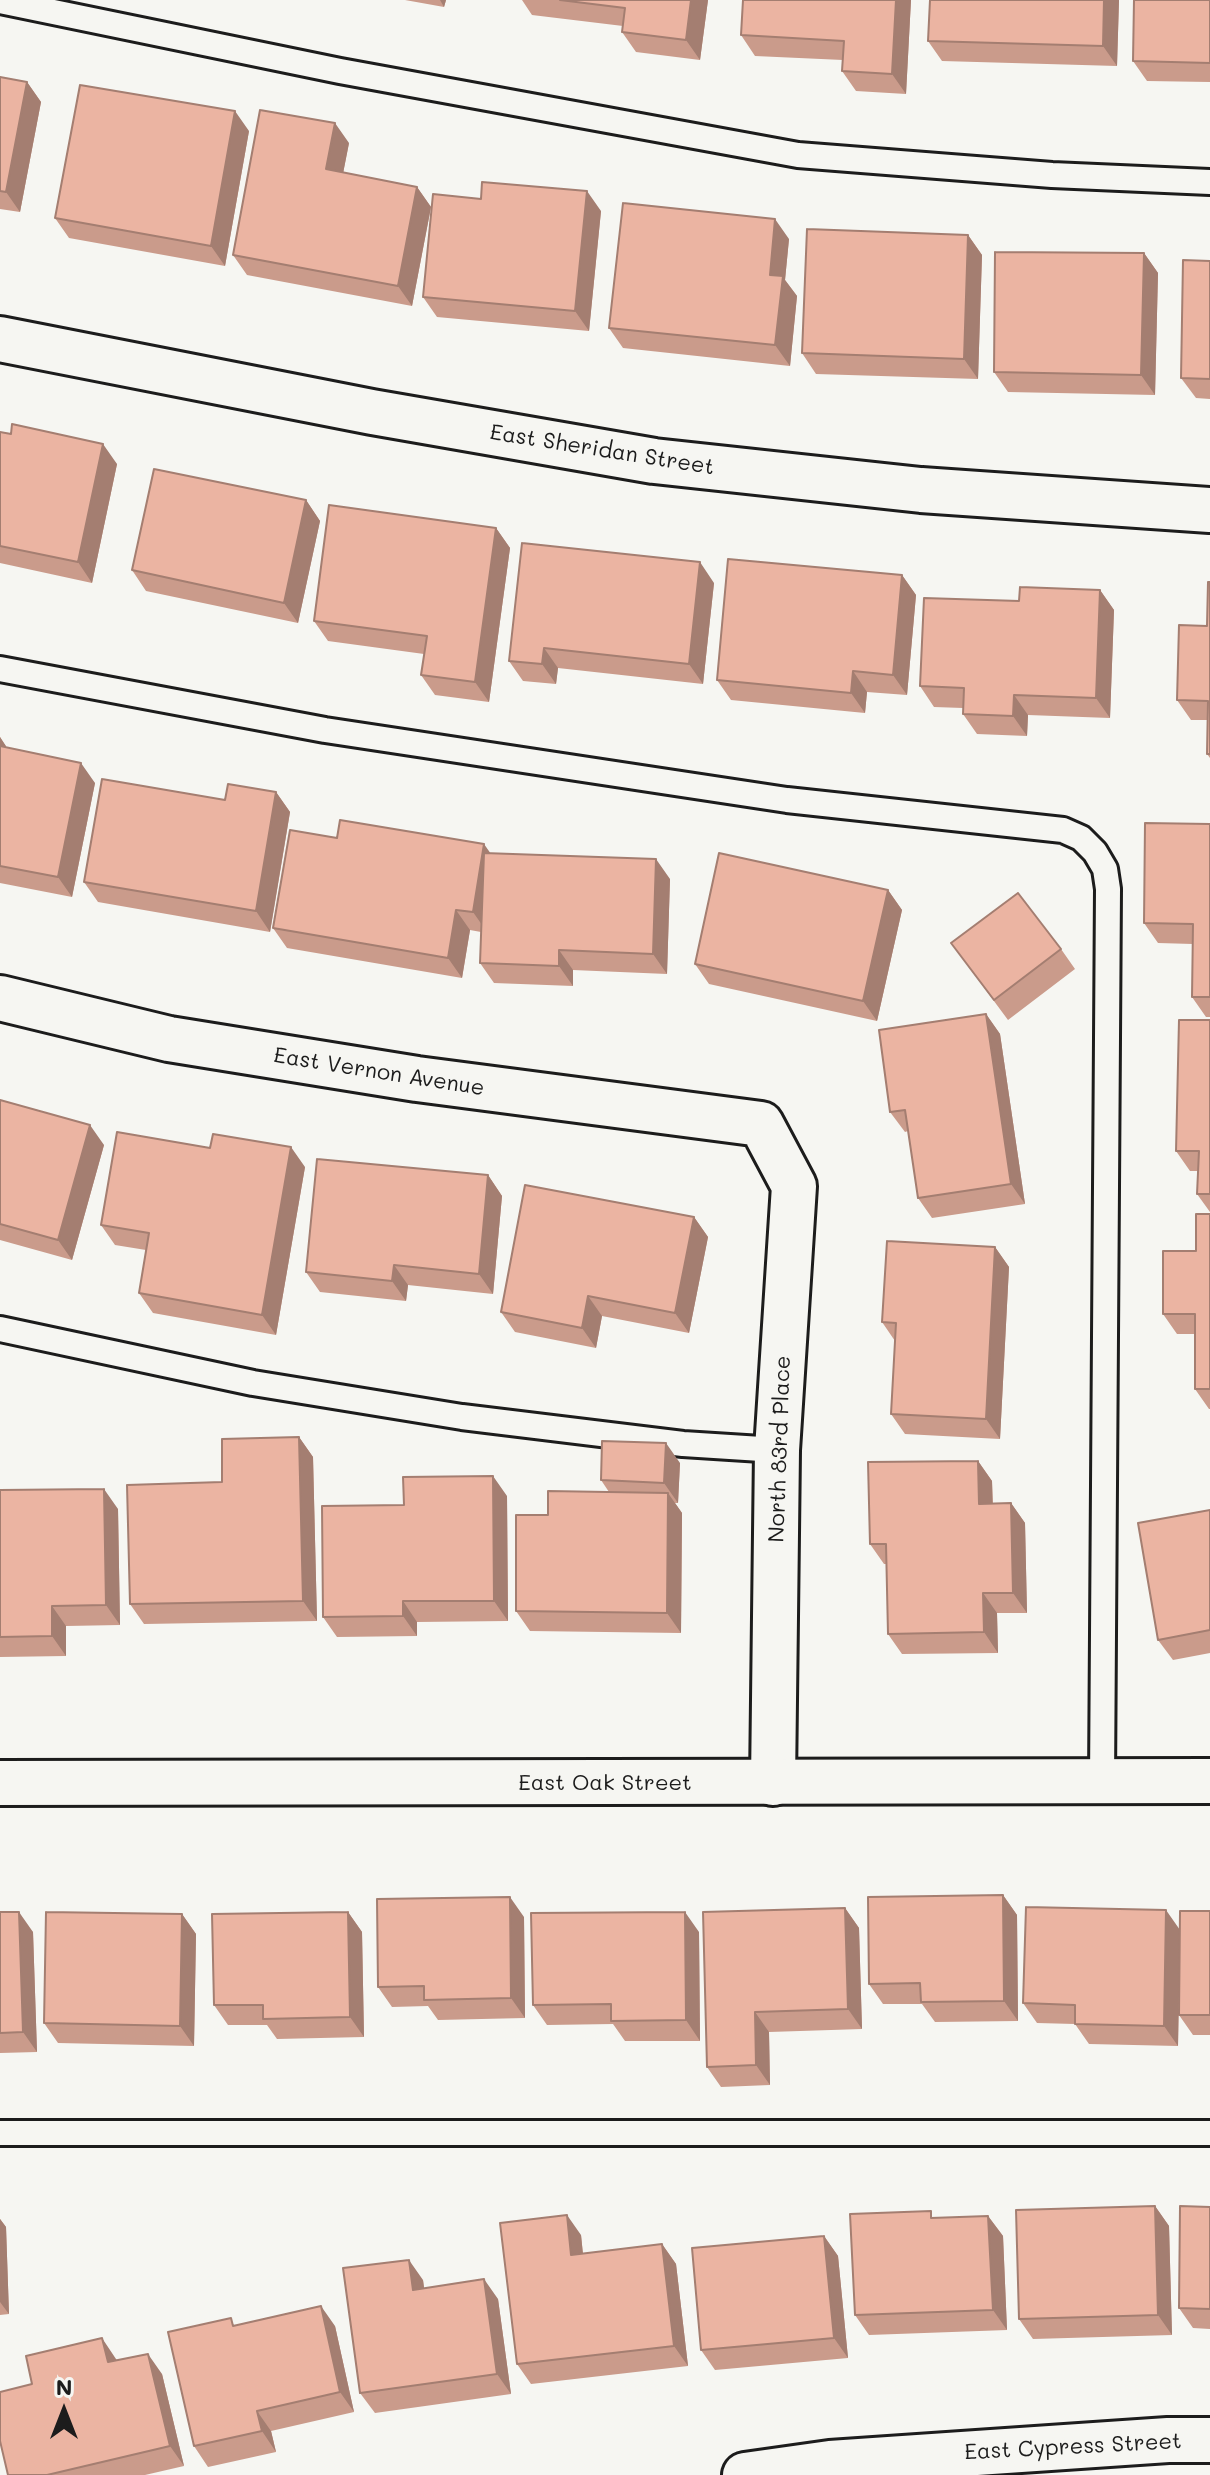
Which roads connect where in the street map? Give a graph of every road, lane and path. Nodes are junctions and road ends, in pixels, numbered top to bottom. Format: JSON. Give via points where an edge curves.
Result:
{"nodes":[{"id":1,"x":0,"y":1,"type":"edge"},
{"id":2,"x":1210,"y":182,"type":"edge"},
{"id":3,"x":0,"y":339,"type":"edge"},
{"id":4,"x":1210,"y":510,"type":"edge"},
{"id":5,"x":0,"y":669,"type":"edge"},
{"id":6,"x":0,"y":998,"type":"edge"},
{"id":7,"x":761,"y":1124,"type":"joint"},
{"id":8,"x":0,"y":1329,"type":"edge"},
{"id":9,"x":777,"y":1450,"type":"junction"},
{"id":10,"x":1102,"y":1781,"type":"junction"},
{"id":11,"x":1210,"y":1781,"type":"edge"},
{"id":12,"x":0,"y":1783,"type":"edge"},
{"id":13,"x":773,"y":1783,"type":"junction"},
{"id":14,"x":0,"y":2133,"type":"edge"},
{"id":15,"x":1210,"y":2133,"type":"edge"},
{"id":16,"x":1210,"y":2440,"type":"edge"},
{"id":17,"x":745,"y":2475,"type":"edge"}],
"edges":[{"from":1,"to":2,"type":"lane","via":[[340,71],[798,155]]},
{"from":3,"to":4,"type":"street","name":"East Sheridan Street","via":[[654,461],[921,490]]},
{"from":5,"to":10,"type":"lane","via":[[325,730],[756,796],[1063,830],[1095,852],[1108,889]]},
{"from":6,"to":7,"type":"street","name":"East Vernon Avenue","via":[[169,1039],[417,1079]]},
{"from":7,"to":9,"type":"street","name":"North 83rd Place","via":[[794,1186]]},
{"from":8,"to":9,"type":"lane","via":[[253,1383],[462,1417]]},
{"from":9,"to":13,"type":"street","name":"North 83rd Place"},
{"from":10,"to":11,"type":"street","name":"East Oak Street"},
{"from":10,"to":13,"type":"street","name":"East Oak Street"},
{"from":12,"to":13,"type":"street","name":"East Oak Street"},
{"from":14,"to":15,"type":"lane"},
{"from":16,"to":17,"type":"street","name":"East Cypress Street","via":[[830,2463]]}]}
